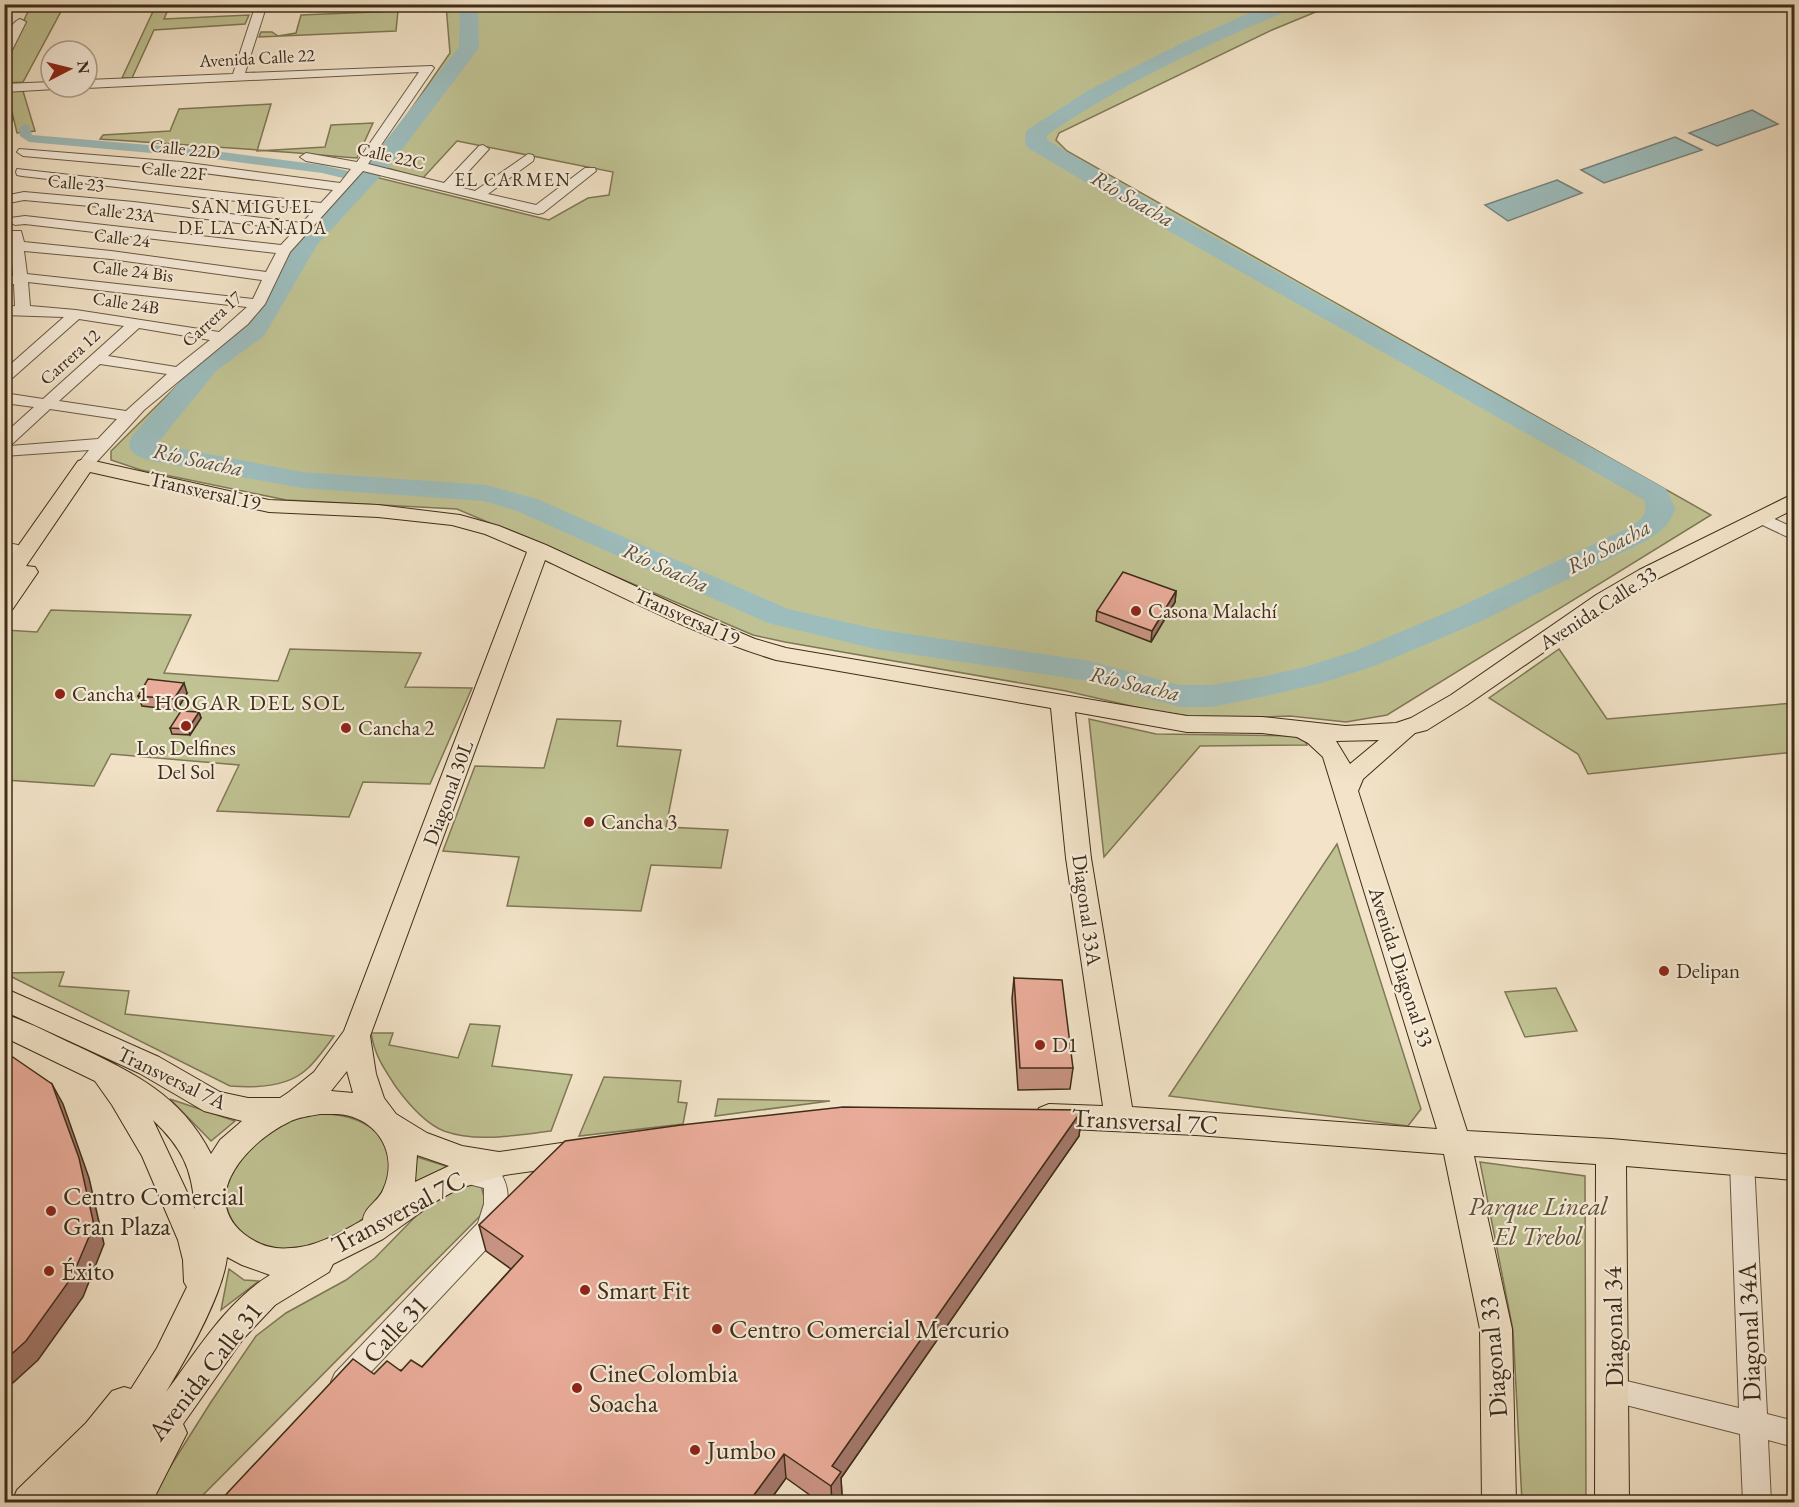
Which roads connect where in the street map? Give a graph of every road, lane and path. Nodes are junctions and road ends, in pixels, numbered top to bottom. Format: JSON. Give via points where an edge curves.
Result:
{"nodes":[{"id":1,"x":262,"y":4,"type":"edge"},
{"id":2,"x":20,"y":22,"type":"dead end"},
{"id":3,"x":5,"y":53,"type":"edge"},
{"id":4,"x":428,"y":68,"type":"joint"},
{"id":5,"x":238,"y":77,"type":"junction"},
{"id":6,"x":99,"y":83,"type":"edge"},
{"id":7,"x":39,"y":87,"type":"edge"},
{"id":8,"x":4,"y":88,"type":"edge"},
{"id":9,"x":4,"y":110,"type":"edge"},
{"id":10,"x":4,"y":123,"type":"edge"},
{"id":11,"x":483,"y":149,"type":"dead end"},
{"id":12,"x":23,"y":152,"type":"dead end"},
{"id":13,"x":306,"y":157,"type":"dead end"},
{"id":14,"x":528,"y":158,"type":"dead end"},
{"id":15,"x":186,"y":162,"type":"junction"},
{"id":16,"x":364,"y":167,"type":"junction"},
{"id":17,"x":590,"y":171,"type":"dead end"},
{"id":18,"x":21,"y":172,"type":"dead end"},
{"id":19,"x":157,"y":187,"type":"junction"},
{"id":20,"x":343,"y":187,"type":"junction"},
{"id":21,"x":447,"y":187,"type":"junction"},
{"id":22,"x":478,"y":195,"type":"junction"},
{"id":23,"x":15,"y":199,"type":"edge"},
{"id":24,"x":134,"y":206,"type":"junction"},
{"id":25,"x":322,"y":207,"type":"junction"},
{"id":26,"x":20,"y":221,"type":"junction"},
{"id":27,"x":304,"y":227,"type":"junction"},
{"id":28,"x":109,"y":228,"type":"junction"},
{"id":29,"x":11,"y":248,"type":"edge"},
{"id":30,"x":284,"y":250,"type":"junction"},
{"id":31,"x":81,"y":252,"type":"junction"},
{"id":32,"x":271,"y":277,"type":"junction"},
{"id":33,"x":21,"y":279,"type":"junction"},
{"id":34,"x":4,"y":281,"type":"edge"},
{"id":35,"x":258,"y":304,"type":"junction"},
{"id":36,"x":23,"y":310,"type":"junction"},
{"id":37,"x":4,"y":311,"type":"edge"},
{"id":38,"x":76,"y":314,"type":"junction"},
{"id":39,"x":135,"y":324,"type":"junction"},
{"id":40,"x":4,"y":325,"type":"edge"},
{"id":41,"x":222,"y":337,"type":"junction"},
{"id":42,"x":96,"y":359,"type":"junction"},
{"id":43,"x":181,"y":372,"type":"junction"},
{"id":44,"x":4,"y":378,"type":"edge"},
{"id":45,"x":4,"y":398,"type":"edge"},
{"id":46,"x":48,"y":403,"type":"junction"},
{"id":47,"x":130,"y":416,"type":"junction"},
{"id":48,"x":4,"y":443,"type":"edge"},
{"id":49,"x":100,"y":444,"type":"junction"},
{"id":50,"x":4,"y":451,"type":"edge"},
{"id":51,"x":91,"y":466,"type":"junction"},
{"id":52,"x":1794,"y":501,"type":"edge"},
{"id":53,"x":1762,"y":518,"type":"junction"},
{"id":54,"x":1794,"y":536,"type":"edge"},
{"id":55,"x":4,"y":548,"type":"edge"},
{"id":56,"x":539,"y":549,"type":"junction"},
{"id":57,"x":25,"y":552,"type":"junction"},
{"id":58,"x":4,"y":582,"type":"edge"},
{"id":59,"x":4,"y":605,"type":"edge"},
{"id":60,"x":1062,"y":702,"type":"junction"},
{"id":61,"x":1410,"y":728,"type":"junction"},
{"id":62,"x":1300,"y":729,"type":"junction"},
{"id":63,"x":1347,"y":791,"type":"junction"},
{"id":64,"x":4,"y":999,"type":"edge"},
{"id":65,"x":4,"y":1025,"type":"edge"},
{"id":66,"x":356,"y":1036,"type":"junction"},
{"id":67,"x":100,"y":1071,"type":"junction"},
{"id":68,"x":284,"y":1110,"type":"junction"},
{"id":69,"x":1023,"y":1115,"type":"edge"},
{"id":70,"x":1119,"y":1118,"type":"junction"},
{"id":71,"x":381,"y":1119,"type":"junction"},
{"id":72,"x":1456,"y":1143,"type":"junction"},
{"id":73,"x":614,"y":1148,"type":"edge"},
{"id":74,"x":1611,"y":1151,"type":"junction"},
{"id":75,"x":558,"y":1155,"type":"junction"},
{"id":76,"x":1742,"y":1162,"type":"junction"},
{"id":77,"x":501,"y":1163,"type":"junction"},
{"id":78,"x":1794,"y":1167,"type":"edge"},
{"id":79,"x":466,"y":1174,"type":"junction"},
{"id":80,"x":210,"y":1208,"type":"junction"},
{"id":81,"x":488,"y":1230,"type":"junction"},
{"id":82,"x":349,"y":1243,"type":"junction"},
{"id":83,"x":195,"y":1303,"type":"junction"},
{"id":84,"x":213,"y":1355,"type":"junction"},
{"id":85,"x":1614,"y":1390,"type":"junction"},
{"id":86,"x":325,"y":1403,"type":"edge"},
{"id":87,"x":1753,"y":1424,"type":"junction"},
{"id":88,"x":1794,"y":1434,"type":"edge"},
{"id":89,"x":29,"y":1503,"type":"edge"},
{"id":90,"x":66,"y":1503,"type":"edge"},
{"id":91,"x":102,"y":1503,"type":"edge"},
{"id":92,"x":134,"y":1503,"type":"edge"},
{"id":93,"x":1499,"y":1503,"type":"edge"},
{"id":94,"x":1612,"y":1503,"type":"edge"},
{"id":95,"x":1757,"y":1503,"type":"edge"}],
"edges":[{"from":1,"to":5,"type":"street"},
{"from":2,"to":3,"type":"street"},
{"from":4,"to":5,"type":"street","name":"Avenida Calle 22"},
{"from":4,"to":16,"type":"street","name":"Carrera 17"},
{"from":5,"to":6,"type":"street","name":"Avenida Calle 22"},
{"from":7,"to":8,"type":"street"},
{"from":9,"to":10,"type":"street"},
{"from":11,"to":21,"type":"street"},
{"from":12,"to":15,"type":"street","name":"Calle 22D"},
{"from":13,"to":16,"type":"street","name":"Calle 22C"},
{"from":14,"to":22,"type":"street"},
{"from":15,"to":19,"type":"street"},
{"from":15,"to":20,"type":"street","name":"Calle 22D"},
{"from":16,"to":20,"type":"street","name":"Carrera 17"},
{"from":16,"to":21,"type":"street","name":"Calle 22C"},
{"from":17,"to":22,"type":"street","name":"Calle 22C","via":[[538,210]]},
{"from":18,"to":19,"type":"street","name":"Calle 22F"},
{"from":19,"to":24,"type":"street"},
{"from":19,"to":25,"type":"street","name":"Calle 22F"},
{"from":20,"to":25,"type":"street","name":"Carrera 17"},
{"from":21,"to":22,"type":"street","name":"Calle 22C"},
{"from":23,"to":24,"type":"street","name":"Calle 23"},
{"from":23,"to":26,"type":"street"},
{"from":24,"to":27,"type":"street","name":"Calle 23"},
{"from":24,"to":28,"type":"street"},
{"from":25,"to":27,"type":"street","name":"Carrera 17"},
{"from":26,"to":28,"type":"street","name":"Calle 23A"},
{"from":26,"to":29,"type":"street"},
{"from":27,"to":30,"type":"street","name":"Carrera 17"},
{"from":28,"to":30,"type":"street","name":"Calle 23A"},
{"from":28,"to":31,"type":"street"},
{"from":29,"to":31,"type":"street","name":"Calle 24"},
{"from":29,"to":33,"type":"street"},
{"from":30,"to":32,"type":"street","name":"Carrera 17"},
{"from":31,"to":32,"type":"street","name":"Calle 24"},
{"from":32,"to":35,"type":"street","name":"Carrera 17"},
{"from":33,"to":34,"type":"street","name":"Calle 24 Bis"},
{"from":33,"to":35,"type":"street","name":"Calle 24 Bis"},
{"from":33,"to":36,"type":"street"},
{"from":35,"to":41,"type":"street","name":"Carrera 17"},
{"from":36,"to":37,"type":"street","name":"Calle 24B"},
{"from":36,"to":38,"type":"street","name":"Calle 24B"},
{"from":36,"to":40,"type":"street"},
{"from":38,"to":39,"type":"street","name":"Calle 24B"},
{"from":38,"to":44,"type":"street"},
{"from":39,"to":41,"type":"street","name":"Calle 24B"},
{"from":39,"to":42,"type":"street","name":"Carrera 12"},
{"from":41,"to":43,"type":"street","name":"Carrera 17"},
{"from":42,"to":43,"type":"street"},
{"from":42,"to":46,"type":"street","name":"Carrera 12"},
{"from":43,"to":47,"type":"street","name":"Carrera 17"},
{"from":45,"to":46,"type":"street"},
{"from":46,"to":47,"type":"street"},
{"from":46,"to":48,"type":"street","name":"Carrera 12"},
{"from":47,"to":49,"type":"street","name":"Carrera 17"},
{"from":49,"to":50,"type":"street"},
{"from":49,"to":51,"type":"street","name":"Carrera 17"},
{"from":51,"to":56,"type":"main road","name":"Transversal 19","via":[[269,506],[453,519]]},
{"from":51,"to":57,"type":"main road"},
{"from":51,"to":59,"type":"main road"},
{"from":52,"to":53,"type":"main road","name":"Avenida Calle 33"},
{"from":53,"to":54,"type":"street"},
{"from":53,"to":61,"type":"main road","name":"Avenida Calle 33","via":[[1647,574],[1498,675]]},
{"from":55,"to":57,"type":"street"},
{"from":56,"to":60,"type":"main road","name":"Transversal 19","via":[[681,616],[784,655]]},
{"from":56,"to":66,"type":"main road","name":"Diagonal 30L"},
{"from":57,"to":58,"type":"main road"},
{"from":60,"to":62,"type":"main road","name":"Transversal 19","via":[[1187,724]]},
{"from":60,"to":70,"type":"main road","name":"Diagonal 33A","via":[[1090,941]]},
{"from":61,"to":62,"type":"main road","name":"Transversal 19","via":[[1345,734]]},
{"from":61,"to":63,"type":"main road","name":"Avenida Calle 33","via":[[1352,775]]},
{"from":62,"to":63,"type":"main road","name":"Avenida Diagonal 33","via":[[1318,737],[1334,753]]},
{"from":63,"to":72,"type":"main road","name":"Avenida Diagonal 33"},
{"from":64,"to":68,"type":"main road","name":"Transversal 7A","via":[[149,1065],[214,1103],[248,1110]]},
{"from":65,"to":67,"type":"main road","name":"Transversal 7A"},
{"from":66,"to":68,"type":"main road","via":[[312,1092]]},
{"from":66,"to":71,"type":"main road","via":[[369,1096]]},
{"from":67,"to":80,"type":"main road","name":"Transversal 7A","via":[[140,1091],[181,1129],[207,1178]]},
{"from":67,"to":83,"type":"main road","via":[[137,1116],[193,1240],[199,1260]]},
{"from":68,"to":71,"type":"main road","name":"Transversal 7A","via":[[321,1102],[342,1103],[361,1107]]},
{"from":68,"to":80,"type":"main road","name":"Avenida Calle 31","via":[[256,1126],[224,1159],[215,1178]]},
{"from":69,"to":70,"type":"main road","name":"Transversal 7C"},
{"from":70,"to":72,"type":"main road","name":"Transversal 7C"},
{"from":71,"to":77,"type":"main road","name":"Transversal 7C","via":[[439,1151]]},
{"from":71,"to":82,"type":"main road","name":"Avenida Calle 31","via":[[398,1139],[403,1159],[401,1180],[392,1202]]},
{"from":72,"to":74,"type":"main road","name":"Transversal 7C"},
{"from":72,"to":93,"type":"main road","name":"Diagonal 33","via":[[1496,1329]]},
{"from":73,"to":75,"type":"main road","name":"Transversal 7C"},
{"from":74,"to":76,"type":"main road"},
{"from":74,"to":85,"type":"main road","name":"Diagonal 34"},
{"from":75,"to":77,"type":"main road","name":"Transversal 7C"},
{"from":75,"to":81,"type":"street","name":"Calle 31"},
{"from":76,"to":78,"type":"main road"},
{"from":76,"to":87,"type":"street","name":"Diagonal 34A"},
{"from":77,"to":79,"type":"main road","name":"Transversal 7C"},
{"from":79,"to":81,"type":"street","via":[[491,1179],[497,1186],[497,1203]]},
{"from":79,"to":82,"type":"main road","name":"Transversal 7C","via":[[433,1187]]},
{"from":80,"to":82,"type":"main road","name":"Transversal 7C","via":[[225,1237],[238,1250],[263,1260],[292,1262]]},
{"from":80,"to":83,"type":"main road","name":"Avenida Calle 31","via":[[213,1253]]},
{"from":81,"to":86,"type":"street","name":"Calle 31"},
{"from":82,"to":84,"type":"main road","name":"Avenida Calle 31","via":[[264,1295]]},
{"from":83,"to":89,"type":"main road","via":[[98,1434]]},
{"from":83,"to":90,"type":"main road","name":"Avenida Calle 31","via":[[173,1351],[134,1413]]},
{"from":84,"to":91,"type":"main road","name":"Avenida Calle 31"},
{"from":84,"to":92,"type":"main road"},
{"from":85,"to":87,"type":"street"},
{"from":85,"to":94,"type":"main road","name":"Diagonal 34"},
{"from":87,"to":88,"type":"street"},
{"from":87,"to":95,"type":"street","name":"Diagonal 34A"}]}
